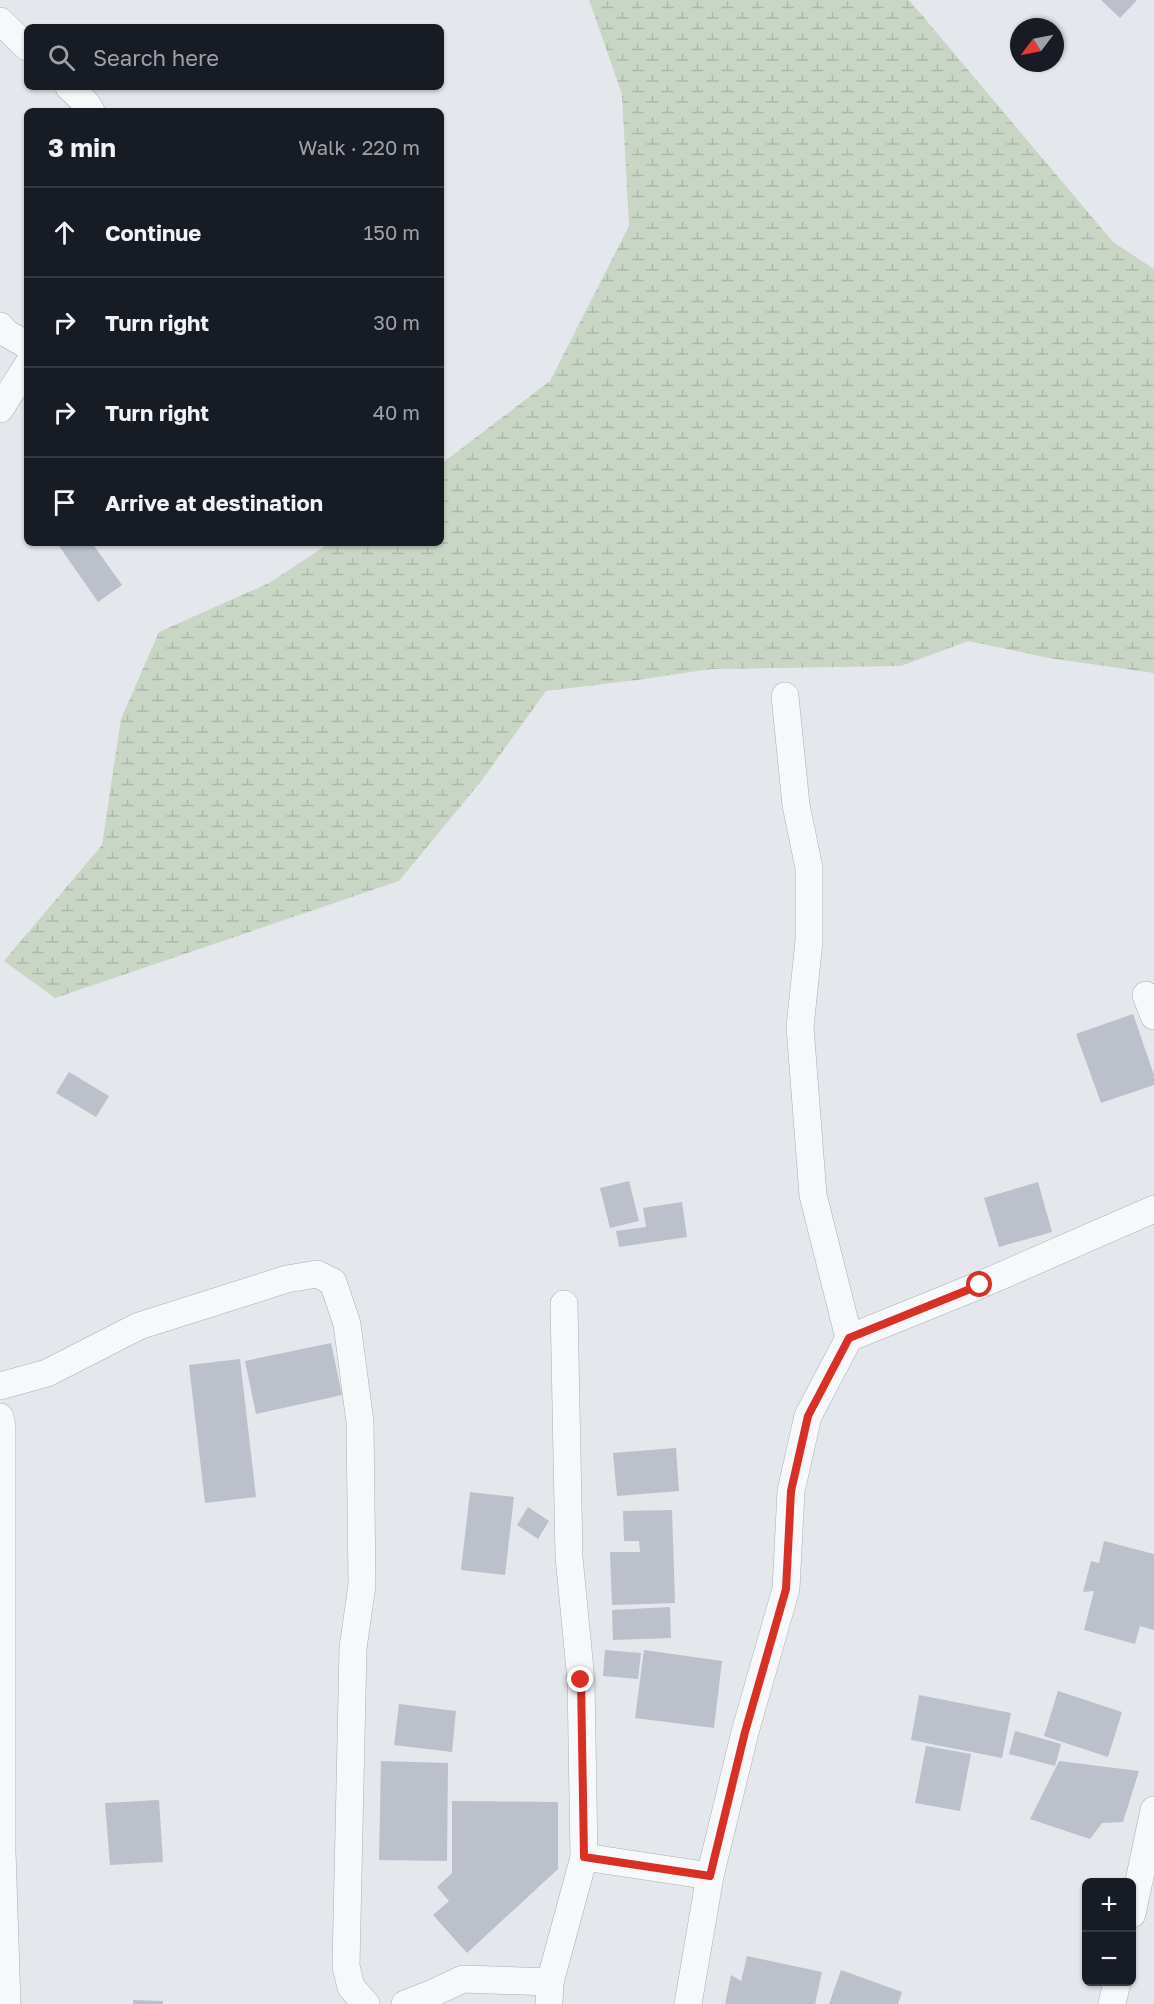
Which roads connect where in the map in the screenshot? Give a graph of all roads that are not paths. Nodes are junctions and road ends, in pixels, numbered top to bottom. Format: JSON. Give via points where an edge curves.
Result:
{"nodes":[{"id":1,"x":0,"y":21,"type":"edge"},
{"id":2,"x":24,"y":44,"type":"edge"},
{"id":3,"x":72,"y":90,"type":"edge"},
{"id":4,"x":88,"y":108,"type":"edge"},
{"id":5,"x":0,"y":326,"type":"edge"},
{"id":6,"x":24,"y":343,"type":"edge"},
{"id":7,"x":24,"y":371,"type":"edge"},
{"id":8,"x":0,"y":409,"type":"edge"},
{"id":9,"x":785,"y":696,"type":"dead end"},
{"id":10,"x":1154,"y":1209,"type":"edge"},
{"id":11,"x":564,"y":1304,"type":"dead end"},
{"id":12,"x":849,"y":1338,"type":"junction"},
{"id":13,"x":0,"y":1386,"type":"edge"},
{"id":14,"x":0,"y":1417,"type":"edge"},
{"id":15,"x":1154,"y":1810,"type":"edge"},
{"id":16,"x":584,"y":1857,"type":"junction"},
{"id":17,"x":710,"y":1876,"type":"junction"},
{"id":18,"x":1140,"y":1909,"type":"edge"},
{"id":19,"x":1116,"y":1986,"type":"edge"},
{"id":20,"x":550,"y":1993,"type":"edge"},
{"id":21,"x":7,"y":2004,"type":"edge"},
{"id":22,"x":366,"y":2004,"type":"edge"},
{"id":23,"x":405,"y":2004,"type":"edge"},
{"id":24,"x":688,"y":2004,"type":"edge"},
{"id":25,"x":1112,"y":2004,"type":"edge"}],
"edges":[{"from":1,"to":2,"type":"street"},
{"from":3,"to":4,"type":"street"},
{"from":5,"to":6,"type":"street"},
{"from":7,"to":8,"type":"street"},
{"from":9,"to":12,"type":"street","via":[[796,805],[809,868],[809,940],[800,1027],[813,1195]]},
{"from":10,"to":12,"type":"street"},
{"from":11,"to":16,"type":"street","via":[[569,1557],[581,1680]]},
{"from":12,"to":17,"type":"street","via":[[808,1416],[791,1491],[786,1589],[745,1732]]},
{"from":13,"to":22,"type":"street","via":[[47,1373],[139,1326],[287,1279],[317,1274],[333,1282],[347,1324],[360,1422],[362,1584],[353,1648],[345,1966],[351,1987]]},
{"from":14,"to":21,"type":"street","via":[[2,1851]]},
{"from":15,"to":18,"type":"street"},
{"from":16,"to":17,"type":"street"},
{"from":16,"to":20,"type":"street"},
{"from":17,"to":24,"type":"street"},
{"from":19,"to":25,"type":"street"},
{"from":20,"to":23,"type":"street","via":[[463,1979]]}]}
